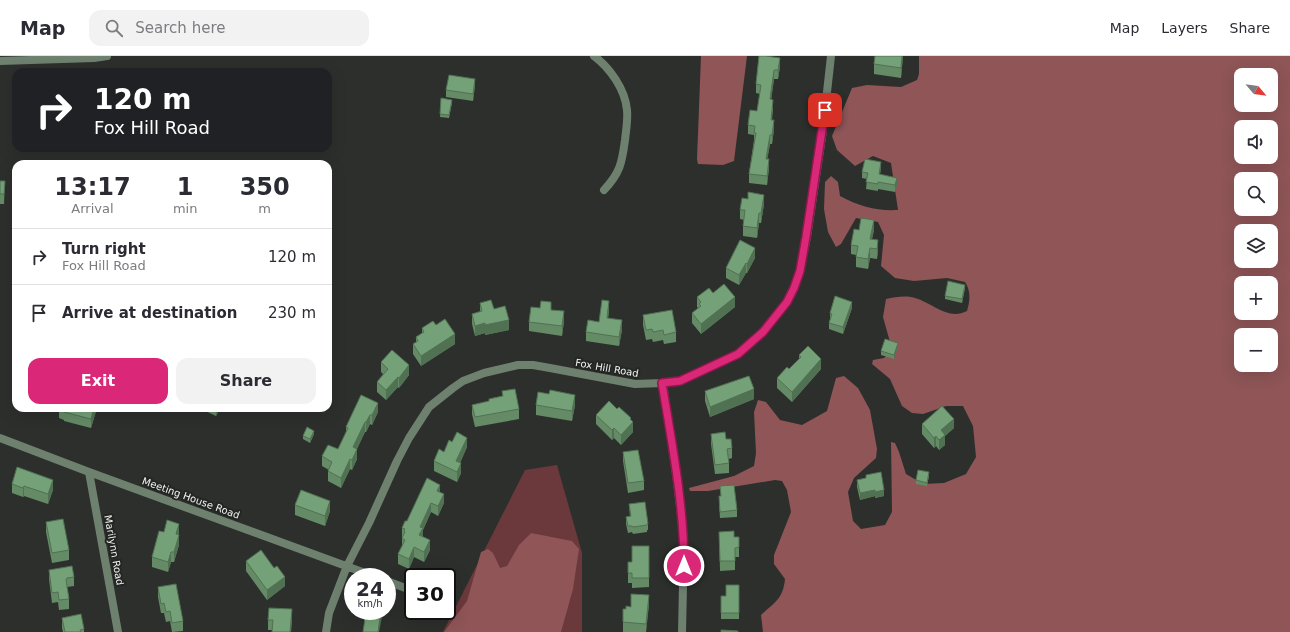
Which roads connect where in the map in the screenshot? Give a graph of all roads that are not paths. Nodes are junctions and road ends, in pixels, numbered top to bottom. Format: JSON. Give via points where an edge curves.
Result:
{"nodes":[{"id":1,"x":107,"y":56,"type":"edge"},
{"id":2,"x":594,"y":56,"type":"edge"},
{"id":3,"x":830,"y":56,"type":"edge"},
{"id":4,"x":0,"y":61,"type":"edge"},
{"id":5,"x":604,"y":190,"type":"dead end"},
{"id":6,"x":662,"y":383,"type":"junction"},
{"id":7,"x":0,"y":438,"type":"edge"},
{"id":8,"x":89,"y":472,"type":"junction"},
{"id":9,"x":347,"y":566,"type":"junction"},
{"id":10,"x":352,"y":568,"type":"edge"},
{"id":11,"x":118,"y":632,"type":"edge"},
{"id":12,"x":326,"y":632,"type":"edge"},
{"id":13,"x":682,"y":632,"type":"edge"}],
"edges":[{"from":1,"to":4,"type":"street"},
{"from":2,"to":5,"type":"street","via":[[618,84],[627,108],[620,166],[614,179]]},
{"from":3,"to":6,"type":"street","name":"Fox Hill Road","via":[[822,137],[806,237],[800,271],[787,302],[763,332],[738,354],[680,381]]},
{"from":6,"to":9,"type":"street","name":"Fox Hill Road","via":[[635,384],[533,365],[518,365],[463,381],[439,398],[420,419]]},
{"from":6,"to":13,"type":"street","via":[[684,540]]},
{"from":7,"to":8,"type":"street","name":"Meeting House Road"},
{"from":8,"to":9,"type":"street","name":"Meeting House Road"},
{"from":8,"to":11,"type":"street","name":"Marilynn Road"},
{"from":9,"to":10,"type":"street","name":"Meeting House Road"},
{"from":9,"to":12,"type":"street","name":"Fox Hill Road","via":[[329,613]]}]}
